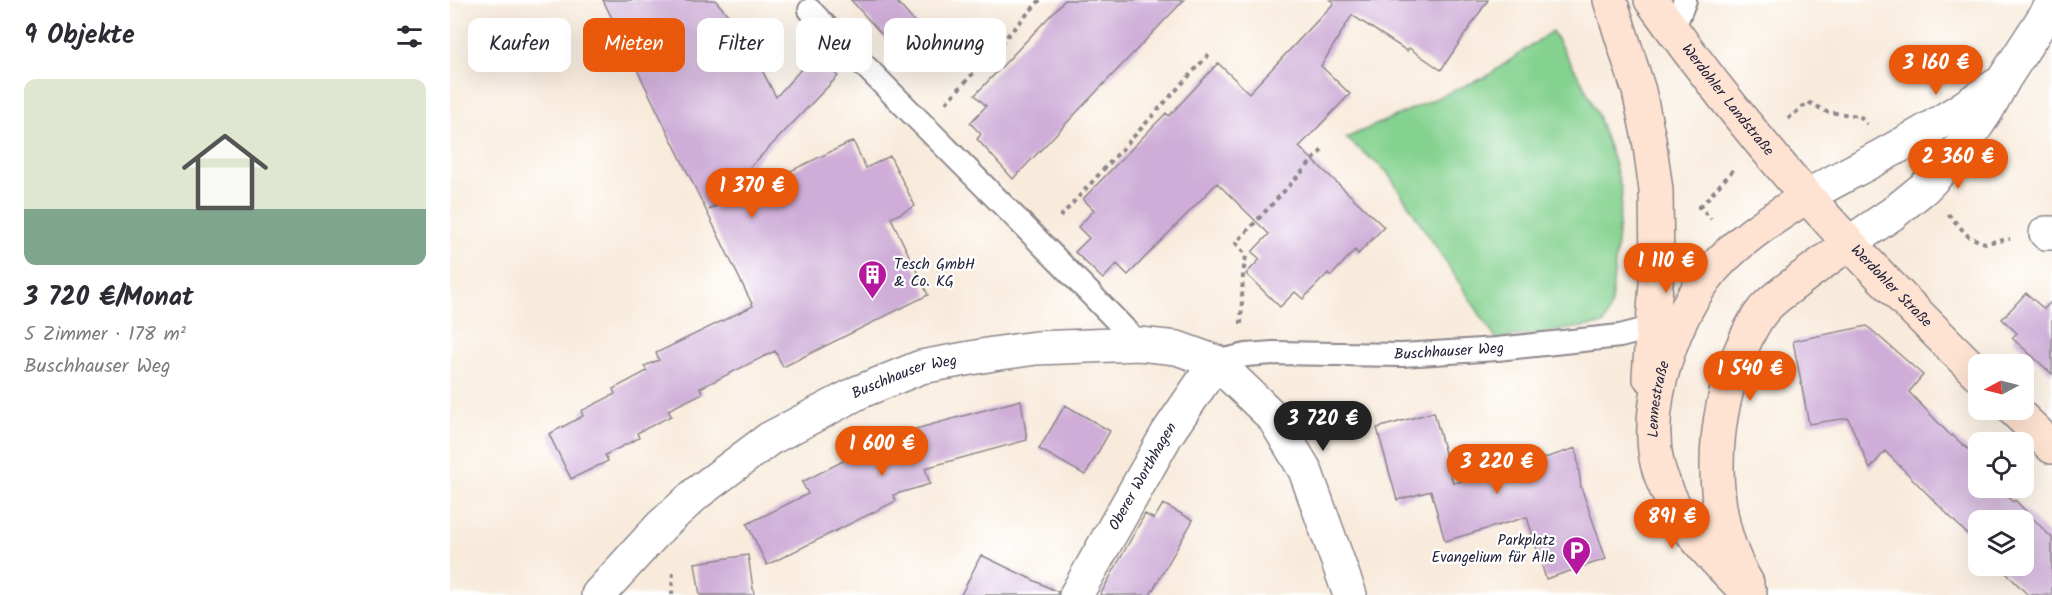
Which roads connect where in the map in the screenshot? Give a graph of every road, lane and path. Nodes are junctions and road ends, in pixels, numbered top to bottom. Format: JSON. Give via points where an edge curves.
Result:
{"nodes":[{"id":1,"x":1040,"y":0,"type":"edge"},
{"id":2,"x":1610,"y":0,"type":"edge"},
{"id":3,"x":1651,"y":0,"type":"edge"},
{"id":4,"x":1685,"y":0,"type":"edge"},
{"id":5,"x":2052,"y":5,"type":"edge"},
{"id":6,"x":810,"y":10,"type":"dead end"},
{"id":7,"x":1672,"y":30,"type":"junction"},
{"id":8,"x":1211,"y":52,"type":"dead end"},
{"id":9,"x":2004,"y":79,"type":"junction"},
{"id":10,"x":1808,"y":102,"type":"dead end"},
{"id":11,"x":924,"y":128,"type":"junction"},
{"id":12,"x":1761,"y":142,"type":"junction"},
{"id":13,"x":1325,"y":147,"type":"dead end"},
{"id":14,"x":1891,"y":151,"type":"junction"},
{"id":15,"x":1924,"y":188,"type":"junction"},
{"id":16,"x":1807,"y":196,"type":"junction"},
{"id":17,"x":1700,"y":207,"type":"dead end"},
{"id":18,"x":2049,"y":233,"type":"edge"},
{"id":19,"x":1039,"y":240,"type":"junction"},
{"id":20,"x":1849,"y":243,"type":"junction"},
{"id":21,"x":1651,"y":328,"type":"junction"},
{"id":22,"x":1139,"y":344,"type":"junction"},
{"id":23,"x":1231,"y":358,"type":"junction"},
{"id":24,"x":1968,"y":364,"type":"edge"},
{"id":25,"x":2024,"y":420,"type":"edge"},
{"id":26,"x":2052,"y":447,"type":"edge"},
{"id":27,"x":1657,"y":463,"type":"junction"},
{"id":28,"x":598,"y":595,"type":"edge"},
{"id":29,"x":1076,"y":595,"type":"edge"},
{"id":30,"x":1350,"y":595,"type":"edge"},
{"id":31,"x":1752,"y":595,"type":"edge"}],
"edges":[{"from":1,"to":11,"type":"path"},
{"from":2,"to":21,"type":"main road","via":[[1640,91],[1651,149],[1657,212]]},
{"from":3,"to":7,"type":"main road","name":"Werdohler Landstraße"},
{"from":4,"to":7,"type":"lane"},
{"from":5,"to":9,"type":"street"},
{"from":6,"to":11,"type":"lane"},
{"from":7,"to":12,"type":"main road","name":"Werdohler Landstraße"},
{"from":8,"to":19,"type":"path"},
{"from":9,"to":14,"type":"street","via":[[1962,110]]},
{"from":9,"to":15,"type":"street","via":[[1967,140]]},
{"from":10,"to":14,"type":"path","via":[[1827,112],[1860,116]]},
{"from":11,"to":19,"type":"lane"},
{"from":12,"to":16,"type":"main road","name":"Werdohler Landstraße"},
{"from":12,"to":17,"type":"path"},
{"from":13,"to":23,"type":"path","via":[[1236,243],[1246,256],[1240,322]]},
{"from":14,"to":16,"type":"street"},
{"from":15,"to":18,"type":"path","via":[[1969,237],[1985,243]]},
{"from":15,"to":20,"type":"street"},
{"from":16,"to":20,"type":"main road","name":"Werdohler Straße"},
{"from":16,"to":27,"type":"main road","name":"Lennestraße","via":[[1734,248],[1696,293],[1681,319],[1657,400]]},
{"from":19,"to":22,"type":"lane"},
{"from":20,"to":24,"type":"main road","name":"Werdohler Straße"},
{"from":20,"to":31,"type":"main road","name":"Lennestraße","via":[[1765,307],[1747,336],[1724,399],[1716,469],[1720,505],[1741,574]]},
{"from":21,"to":23,"type":"lane","name":"Buschhauser Weg","via":[[1620,336],[1497,349],[1402,355],[1273,352]]},
{"from":21,"to":27,"type":"main road","via":[[1648,385]]},
{"from":22,"to":23,"type":"street","name":"Buschhauser Weg"},
{"from":22,"to":28,"type":"street","name":"Buschhauser Weg","via":[[1036,348],[993,354],[921,367],[859,392],[769,439],[697,493]]},
{"from":23,"to":29,"type":"street","name":"Oberer Worthhagen","via":[[1167,434]]},
{"from":23,"to":30,"type":"street","name":"Buschhauser Weg","via":[[1274,417],[1305,471]]},
{"from":25,"to":26,"type":"main road"},
{"from":27,"to":31,"type":"main road","name":"Lennestraße","via":[[1675,508],[1689,529]]}]}
